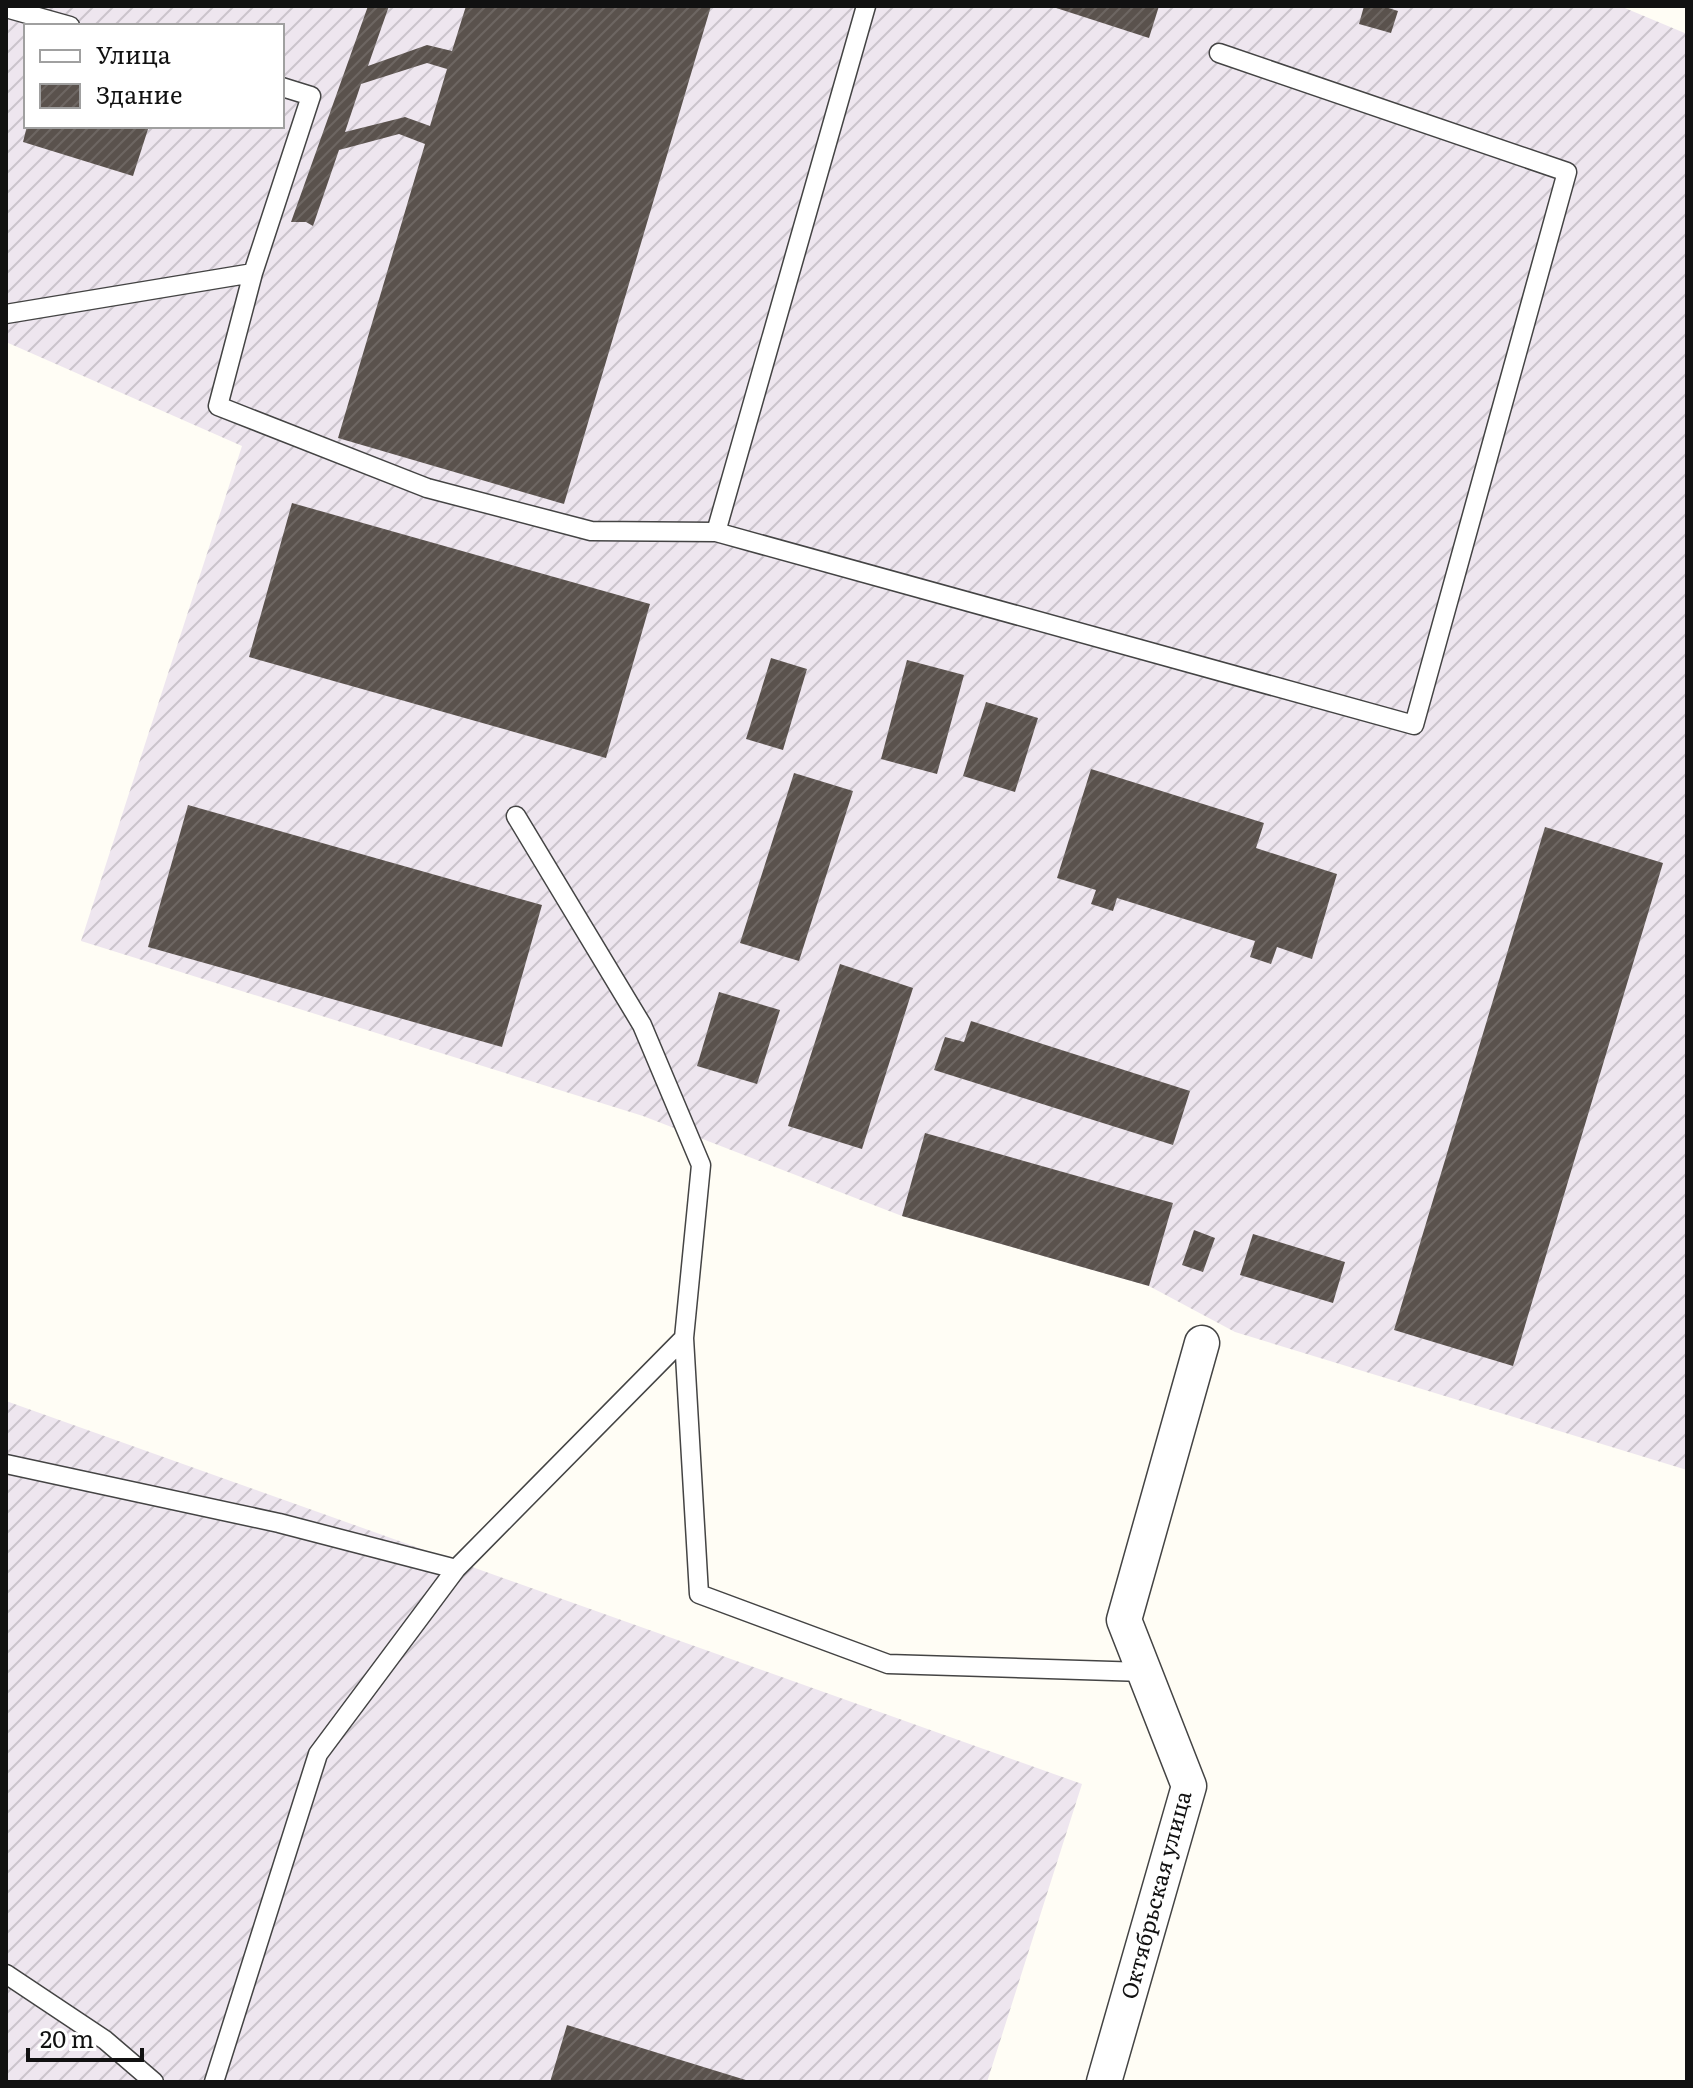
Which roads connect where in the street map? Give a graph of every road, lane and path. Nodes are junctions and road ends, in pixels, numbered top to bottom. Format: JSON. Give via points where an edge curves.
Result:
{"nodes":[{"id":1,"x":866,"y":6,"type":"edge"},
{"id":2,"x":6,"y":8,"type":"edge"},
{"id":3,"x":63,"y":24,"type":"edge"},
{"id":4,"x":1219,"y":53,"type":"dead end"},
{"id":5,"x":284,"y":88,"type":"edge"},
{"id":6,"x":253,"y":273,"type":"junction"},
{"id":7,"x":6,"y":314,"type":"edge"},
{"id":8,"x":716,"y":532,"type":"junction"},
{"id":9,"x":516,"y":816,"type":"dead end"},
{"id":10,"x":684,"y":1338,"type":"junction"},
{"id":11,"x":1202,"y":1343,"type":"dead end"},
{"id":12,"x":6,"y":1464,"type":"edge"},
{"id":13,"x":456,"y":1569,"type":"junction"},
{"id":14,"x":1144,"y":1672,"type":"junction"},
{"id":15,"x":6,"y":1974,"type":"edge"},
{"id":16,"x":154,"y":2082,"type":"edge"},
{"id":17,"x":214,"y":2082,"type":"edge"},
{"id":18,"x":1104,"y":2082,"type":"edge"}],
"edges":[{"from":1,"to":8,"type":"lane"},
{"from":2,"to":3,"type":"lane"},
{"from":4,"to":8,"type":"lane","via":[[1567,172],[1414,725]]},
{"from":5,"to":6,"type":"lane","via":[[311,96]]},
{"from":6,"to":7,"type":"lane"},
{"from":6,"to":8,"type":"lane","via":[[218,406],[427,488],[591,531]]},
{"from":9,"to":10,"type":"lane","via":[[642,1025],[701,1165]]},
{"from":10,"to":13,"type":"lane"},
{"from":10,"to":14,"type":"lane","via":[[699,1594],[888,1664]]},
{"from":11,"to":14,"type":"street","name":"Октябрьская улица","via":[[1124,1620]]},
{"from":12,"to":13,"type":"lane","via":[[279,1523]]},
{"from":13,"to":17,"type":"lane","via":[[318,1754]]},
{"from":14,"to":18,"type":"street","name":"Октябрьская улица","via":[[1189,1786]]},
{"from":15,"to":16,"type":"lane","via":[[105,2040]]}]}
